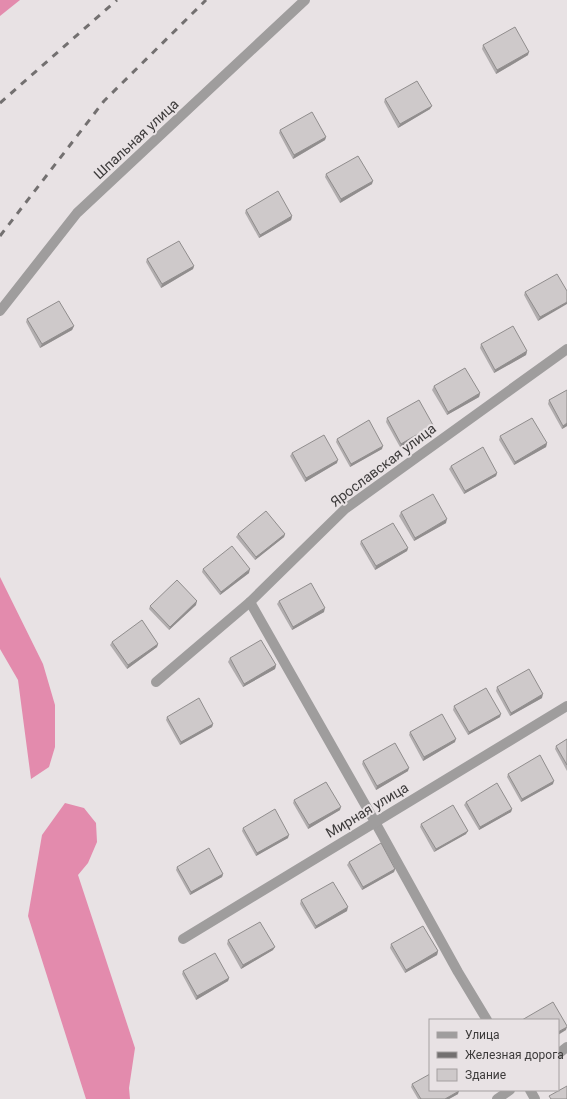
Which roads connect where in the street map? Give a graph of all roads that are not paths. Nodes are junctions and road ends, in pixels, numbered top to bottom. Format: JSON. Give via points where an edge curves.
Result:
{"nodes":[{"id":1,"x":305,"y":0,"type":"edge"},
{"id":2,"x":0,"y":311,"type":"edge"},
{"id":3,"x":567,"y":349,"type":"edge"},
{"id":4,"x":250,"y":602,"type":"junction"},
{"id":5,"x":156,"y":682,"type":"dead end"},
{"id":6,"x":567,"y":706,"type":"edge"},
{"id":7,"x":375,"y":822,"type":"junction"},
{"id":8,"x":183,"y":939,"type":"dead end"},
{"id":9,"x":486,"y":1019,"type":"edge"},
{"id":10,"x":567,"y":1047,"type":"edge"},
{"id":11,"x":559,"y":1053,"type":"edge"},
{"id":12,"x":509,"y":1091,"type":"edge"},
{"id":13,"x":497,"y":1099,"type":"edge"}],
"edges":[{"from":1,"to":2,"type":"street","name":"Шпальная улица","via":[[77,214]]},
{"from":3,"to":4,"type":"street","name":"Ярославская улица","via":[[345,508]]},
{"from":4,"to":5,"type":"street","name":"Ярославская улица"},
{"from":4,"to":7,"type":"street"},
{"from":6,"to":7,"type":"street","name":"Мирная улица"},
{"from":7,"to":8,"type":"street","name":"Мирная улица"},
{"from":7,"to":9,"type":"street"},
{"from":10,"to":11,"type":"street"},
{"from":12,"to":13,"type":"street"}]}
